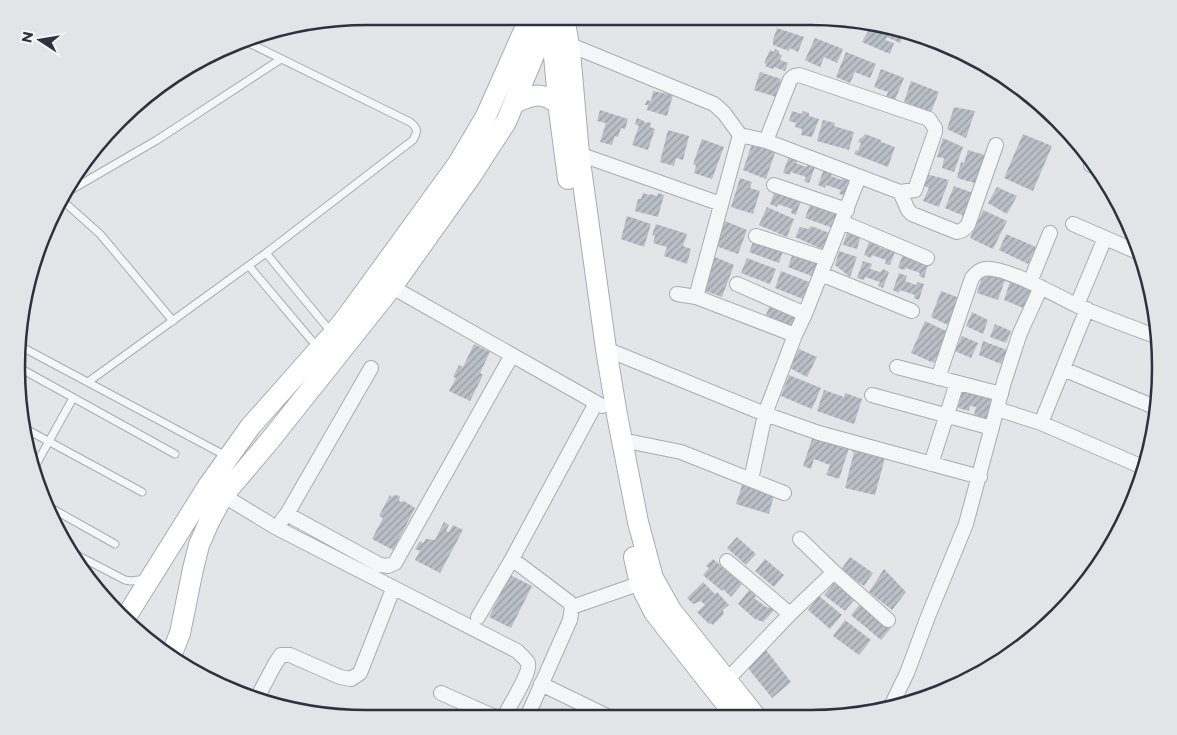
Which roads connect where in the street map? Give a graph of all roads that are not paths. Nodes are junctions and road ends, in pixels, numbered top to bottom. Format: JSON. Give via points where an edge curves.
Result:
{"nodes":[{"id":1,"x":551,"y":25,"type":"edge"},
{"id":2,"x":253,"y":45,"type":"edge"},
{"id":3,"x":281,"y":59,"type":"junction"},
{"id":4,"x":514,"y":103,"type":"junction"},
{"id":5,"x":558,"y":104,"type":"junction"},
{"id":6,"x":740,"y":134,"type":"junction"},
{"id":7,"x":766,"y":141,"type":"junction"},
{"id":8,"x":996,"y":145,"type":"dead end"},
{"id":9,"x":579,"y":154,"type":"junction"},
{"id":10,"x":859,"y":177,"type":"junction"},
{"id":11,"x":774,"y":185,"type":"dead end"},
{"id":12,"x":76,"y":188,"type":"edge"},
{"id":13,"x":900,"y":192,"type":"junction"},
{"id":14,"x":67,"y":204,"type":"edge"},
{"id":15,"x":721,"y":204,"type":"junction"},
{"id":16,"x":844,"y":216,"type":"junction"},
{"id":17,"x":1073,"y":224,"type":"dead end"},
{"id":18,"x":1050,"y":233,"type":"dead end"},
{"id":19,"x":756,"y":236,"type":"dead end"},
{"id":20,"x":1104,"y":238,"type":"junction"},
{"id":21,"x":1131,"y":249,"type":"edge"},
{"id":22,"x":266,"y":254,"type":"junction"},
{"id":23,"x":927,"y":258,"type":"dead end"},
{"id":24,"x":828,"y":259,"type":"junction"},
{"id":25,"x":249,"y":266,"type":"junction"},
{"id":26,"x":821,"y":274,"type":"junction"},
{"id":27,"x":738,"y":284,"type":"dead end"},
{"id":28,"x":1035,"y":284,"type":"junction"},
{"id":29,"x":392,"y":287,"type":"junction"},
{"id":30,"x":677,"y":294,"type":"dead end"},
{"id":31,"x":696,"y":297,"type":"junction"},
{"id":32,"x":1082,"y":307,"type":"junction"},
{"id":33,"x":912,"y":311,"type":"dead end"},
{"id":34,"x":805,"y":314,"type":"junction"},
{"id":35,"x":173,"y":321,"type":"junction"},
{"id":36,"x":333,"y":334,"type":"junction"},
{"id":37,"x":1150,"y":334,"type":"edge"},
{"id":38,"x":795,"y":335,"type":"junction"},
{"id":39,"x":318,"y":348,"type":"junction"},
{"id":40,"x":26,"y":349,"type":"edge"},
{"id":41,"x":512,"y":355,"type":"junction"},
{"id":42,"x":604,"y":362,"type":"junction"},
{"id":43,"x":897,"y":367,"type":"dead end"},
{"id":44,"x":371,"y":368,"type":"dead end"},
{"id":45,"x":1063,"y":369,"type":"junction"},
{"id":46,"x":25,"y":371,"type":"edge"},
{"id":47,"x":938,"y":378,"type":"junction"},
{"id":48,"x":88,"y":382,"type":"junction"},
{"id":49,"x":957,"y":383,"type":"junction"},
{"id":50,"x":1001,"y":394,"type":"junction"},
{"id":51,"x":872,"y":395,"type":"dead end"},
{"id":52,"x":74,"y":398,"type":"junction"},
{"id":53,"x":599,"y":405,"type":"junction"},
{"id":54,"x":1150,"y":405,"type":"edge"},
{"id":55,"x":997,"y":409,"type":"junction"},
{"id":56,"x":765,"y":414,"type":"junction"},
{"id":57,"x":947,"y":415,"type":"junction"},
{"id":58,"x":1041,"y":424,"type":"junction"},
{"id":59,"x":992,"y":428,"type":"junction"},
{"id":60,"x":32,"y":432,"type":"edge"},
{"id":61,"x":622,"y":440,"type":"junction"},
{"id":62,"x":49,"y":441,"type":"junction"},
{"id":63,"x":175,"y":454,"type":"dead end"},
{"id":64,"x":228,"y":457,"type":"junction"},
{"id":65,"x":38,"y":461,"type":"edge"},
{"id":66,"x":931,"y":464,"type":"junction"},
{"id":67,"x":1138,"y":465,"type":"edge"},
{"id":68,"x":980,"y":477,"type":"junction"},
{"id":69,"x":751,"y":480,"type":"junction"},
{"id":70,"x":216,"y":491,"type":"junction"},
{"id":71,"x":142,"y":492,"type":"dead end"},
{"id":72,"x":784,"y":493,"type":"dead end"},
{"id":73,"x":56,"y":511,"type":"edge"},
{"id":74,"x":287,"y":514,"type":"junction"},
{"id":75,"x":275,"y":527,"type":"junction"},
{"id":76,"x":800,"y":540,"type":"dead end"},
{"id":77,"x":115,"y":544,"type":"dead end"},
{"id":78,"x":83,"y":558,"type":"edge"},
{"id":79,"x":512,"y":559,"type":"junction"},
{"id":80,"x":727,"y":561,"type":"dead end"},
{"id":81,"x":834,"y":572,"type":"junction"},
{"id":82,"x":150,"y":578,"type":"junction"},
{"id":83,"x":646,"y":581,"type":"junction"},
{"id":84,"x":393,"y":589,"type":"junction"},
{"id":85,"x":572,"y":607,"type":"junction"},
{"id":86,"x":128,"y":613,"type":"edge"},
{"id":87,"x":790,"y":614,"type":"junction"},
{"id":88,"x":478,"y":618,"type":"dead end"},
{"id":89,"x":888,"y":620,"type":"dead end"},
{"id":90,"x":174,"y":650,"type":"edge"},
{"id":91,"x":727,"y":680,"type":"junction"},
{"id":92,"x":541,"y":684,"type":"junction"},
{"id":93,"x":260,"y":693,"type":"edge"},
{"id":94,"x":441,"y":693,"type":"dead end"},
{"id":95,"x":894,"y":699,"type":"edge"},
{"id":96,"x":481,"y":710,"type":"edge"},
{"id":97,"x":507,"y":710,"type":"edge"},
{"id":98,"x":529,"y":710,"type":"edge"},
{"id":99,"x":595,"y":710,"type":"edge"},
{"id":100,"x":731,"y":710,"type":"edge"},
{"id":101,"x":751,"y":710,"type":"edge"}],
"edges":[{"from":1,"to":4,"type":"main road"},
{"from":1,"to":5,"type":"main road"},
{"from":1,"to":6,"type":"street","via":[[714,104]]},
{"from":1,"to":9,"type":"main road"},
{"from":1,"to":36,"type":"main road","via":[[486,116],[457,165]]},
{"from":2,"to":3,"type":"lane"},
{"from":3,"to":12,"type":"lane","via":[[157,140]]},
{"from":3,"to":22,"type":"lane","via":[[410,122],[417,131],[413,140]]},
{"from":4,"to":5,"type":"main road","via":[[538,95]]},
{"from":4,"to":29,"type":"main road","via":[[506,122],[471,176]]},
{"from":5,"to":42,"type":"main road"},
{"from":6,"to":7,"type":"street"},
{"from":6,"to":15,"type":"street"},
{"from":7,"to":10,"type":"street"},
{"from":7,"to":13,"type":"street","via":[[790,80],[799,75],[929,119],[936,128],[915,190]]},
{"from":8,"to":13,"type":"street","via":[[968,225],[961,231],[912,214]]},
{"from":9,"to":15,"type":"street"},
{"from":9,"to":42,"type":"main road"},
{"from":10,"to":13,"type":"street"},
{"from":10,"to":16,"type":"street"},
{"from":11,"to":16,"type":"street"},
{"from":14,"to":35,"type":"lane","via":[[100,234]]},
{"from":15,"to":31,"type":"street"},
{"from":16,"to":23,"type":"street"},
{"from":16,"to":24,"type":"street"},
{"from":17,"to":20,"type":"street"},
{"from":18,"to":28,"type":"street"},
{"from":19,"to":24,"type":"street"},
{"from":20,"to":21,"type":"street"},
{"from":20,"to":32,"type":"street"},
{"from":22,"to":25,"type":"lane"},
{"from":22,"to":36,"type":"lane"},
{"from":24,"to":26,"type":"street"},
{"from":25,"to":35,"type":"lane"},
{"from":25,"to":39,"type":"lane"},
{"from":26,"to":33,"type":"street"},
{"from":26,"to":34,"type":"street"},
{"from":27,"to":34,"type":"street"},
{"from":28,"to":32,"type":"street"},
{"from":28,"to":47,"type":"street","via":[[999,270],[985,268],[976,272]]},
{"from":28,"to":50,"type":"street"},
{"from":29,"to":41,"type":"street"},
{"from":29,"to":70,"type":"main road","via":[[271,439]]},
{"from":30,"to":31,"type":"street"},
{"from":31,"to":38,"type":"street"},
{"from":32,"to":37,"type":"street"},
{"from":32,"to":45,"type":"street"},
{"from":34,"to":38,"type":"street"},
{"from":35,"to":48,"type":"lane"},
{"from":36,"to":39,"type":"main road"},
{"from":38,"to":56,"type":"street"},
{"from":39,"to":64,"type":"main road"},
{"from":40,"to":48,"type":"lane"},
{"from":41,"to":53,"type":"street"},
{"from":41,"to":74,"type":"street","via":[[395,563],[380,565]]},
{"from":42,"to":53,"type":"main road"},
{"from":42,"to":56,"type":"street"},
{"from":42,"to":61,"type":"main road"},
{"from":43,"to":47,"type":"street"},
{"from":44,"to":74,"type":"street"},
{"from":45,"to":54,"type":"street"},
{"from":45,"to":58,"type":"street"},
{"from":46,"to":52,"type":"lane"},
{"from":47,"to":49,"type":"street"},
{"from":48,"to":64,"type":"lane"},
{"from":49,"to":50,"type":"street"},
{"from":49,"to":57,"type":"street"},
{"from":50,"to":55,"type":"street"},
{"from":51,"to":57,"type":"street"},
{"from":52,"to":62,"type":"lane"},
{"from":52,"to":63,"type":"lane"},
{"from":53,"to":79,"type":"street"},
{"from":53,"to":83,"type":"main road"},
{"from":55,"to":58,"type":"street"},
{"from":55,"to":59,"type":"street"},
{"from":56,"to":66,"type":"street","via":[[819,433]]},
{"from":56,"to":69,"type":"street"},
{"from":57,"to":59,"type":"street"},
{"from":57,"to":66,"type":"street"},
{"from":58,"to":67,"type":"street"},
{"from":59,"to":68,"type":"street"},
{"from":60,"to":62,"type":"lane"},
{"from":61,"to":69,"type":"street","via":[[681,452]]},
{"from":61,"to":83,"type":"main road"},
{"from":62,"to":65,"type":"lane"},
{"from":62,"to":71,"type":"lane"},
{"from":64,"to":70,"type":"main road"},
{"from":66,"to":68,"type":"street"},
{"from":68,"to":95,"type":"street","via":[[966,524]]},
{"from":69,"to":72,"type":"street"},
{"from":70,"to":75,"type":"street"},
{"from":70,"to":82,"type":"main road"},
{"from":70,"to":90,"type":"main road"},
{"from":73,"to":77,"type":"lane"},
{"from":74,"to":75,"type":"street"},
{"from":75,"to":84,"type":"street"},
{"from":76,"to":81,"type":"street"},
{"from":78,"to":82,"type":"lane","via":[[125,580]]},
{"from":79,"to":85,"type":"street","via":[[570,602]]},
{"from":79,"to":88,"type":"street"},
{"from":80,"to":87,"type":"street"},
{"from":81,"to":87,"type":"street"},
{"from":81,"to":89,"type":"street"},
{"from":82,"to":86,"type":"main road"},
{"from":83,"to":85,"type":"street"},
{"from":83,"to":91,"type":"main road"},
{"from":83,"to":100,"type":"main road","via":[[648,601],[657,617]]},
{"from":84,"to":93,"type":"street","via":[[360,673],[351,679],[340,677],[290,655],[281,655]]},
{"from":84,"to":97,"type":"street","via":[[524,658],[528,673]]},
{"from":85,"to":92,"type":"street","via":[[570,620]]},
{"from":87,"to":91,"type":"street"},
{"from":91,"to":101,"type":"main road"},
{"from":92,"to":98,"type":"street"},
{"from":92,"to":99,"type":"street"},
{"from":94,"to":96,"type":"street"}]}
